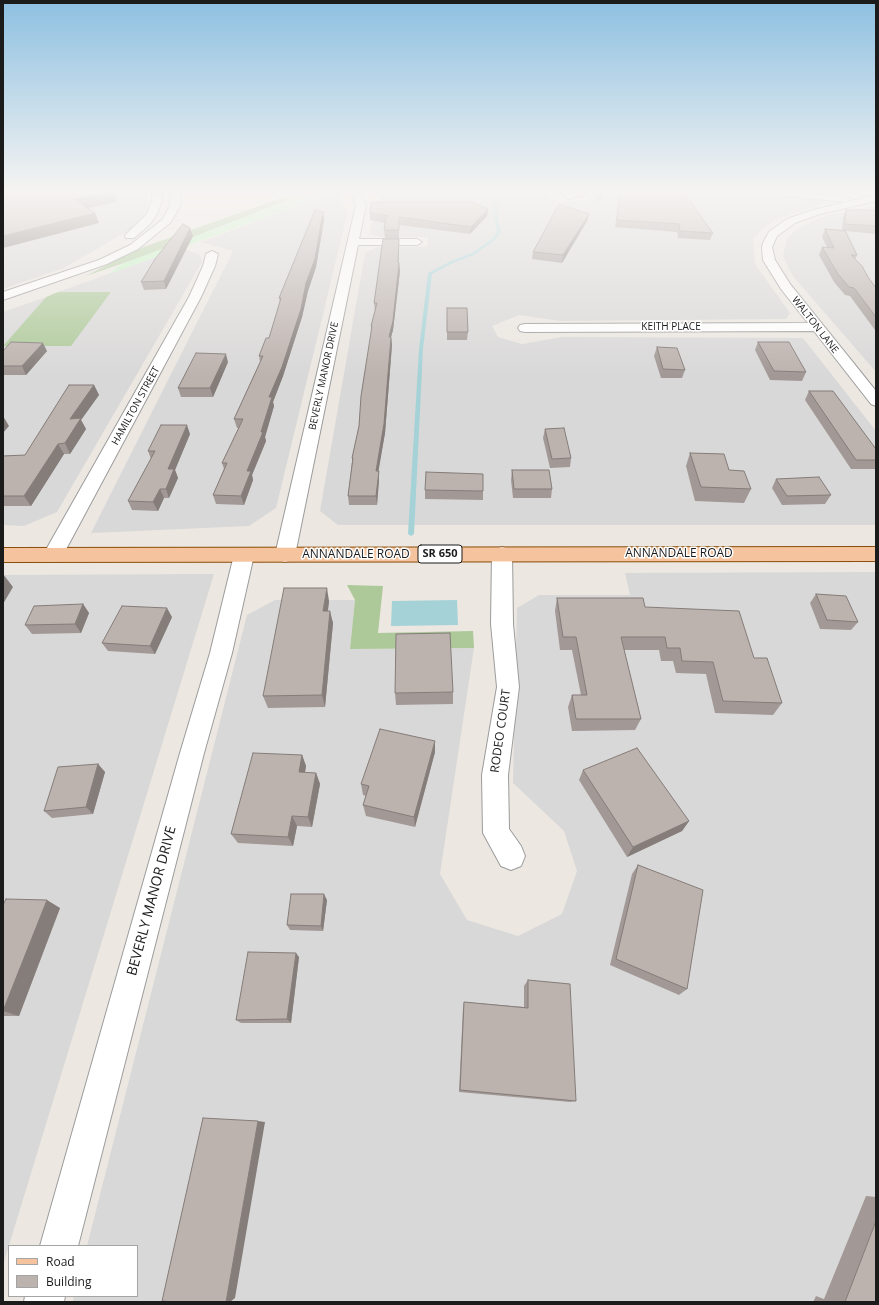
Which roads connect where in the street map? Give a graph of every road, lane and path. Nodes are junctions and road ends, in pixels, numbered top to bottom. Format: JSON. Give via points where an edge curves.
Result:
{"nodes":[{"id":1,"x":99,"y":254,"type":"edge"},
{"id":2,"x":120,"y":254,"type":"edge"},
{"id":3,"x":212,"y":254,"type":"dead end"},
{"id":4,"x":350,"y":254,"type":"edge"},
{"id":5,"x":769,"y":254,"type":"edge"},
{"id":6,"x":62,"y":275,"type":"junction"},
{"id":7,"x":3,"y":296,"type":"edge"},
{"id":8,"x":817,"y":327,"type":"junction"},
{"id":9,"x":525,"y":328,"type":"dead end"},
{"id":10,"x":876,"y":401,"type":"edge"},
{"id":11,"x":502,"y":554,"type":"junction"},
{"id":12,"x":876,"y":554,"type":"edge"},
{"id":13,"x":3,"y":555,"type":"edge"},
{"id":14,"x":53,"y":555,"type":"junction"},
{"id":15,"x":244,"y":555,"type":"junction"},
{"id":16,"x":285,"y":555,"type":"junction"},
{"id":17,"x":511,"y":856,"type":"dead end"},
{"id":18,"x":59,"y":1245,"type":"edge"}],
"edges":[{"from":1,"to":6,"type":"street"},
{"from":2,"to":6,"type":"street"},
{"from":3,"to":14,"type":"street","name":"HAMILTON STREET","via":[[195,297]]},
{"from":4,"to":16,"type":"street","name":"BEVERLY MANOR DRIVE"},
{"from":5,"to":8,"type":"street","name":"WALTON LANE","via":[[774,270]]},
{"from":6,"to":7,"type":"street"},
{"from":8,"to":9,"type":"street","name":"KEITH PLACE"},
{"from":8,"to":10,"type":"street","name":"WALTON LANE"},
{"from":11,"to":12,"type":"main road","name":"ANNANDALE ROAD","number":"SR 650"},
{"from":11,"to":16,"type":"main road","name":"ANNANDALE ROAD","number":"SR 650"},
{"from":11,"to":17,"type":"street","name":"RODEO COURT","via":[[502,624],[508,687],[495,775],[496,833]]},
{"from":13,"to":14,"type":"main road","name":"ANNANDALE ROAD","number":"SR 650"},
{"from":14,"to":15,"type":"main road","name":"ANNANDALE ROAD","number":"SR 650"},
{"from":15,"to":16,"type":"main road","name":"ANNANDALE ROAD","number":"SR 650"},
{"from":15,"to":18,"type":"street","name":"BEVERLY MANOR DRIVE","via":[[221,653]]}]}
